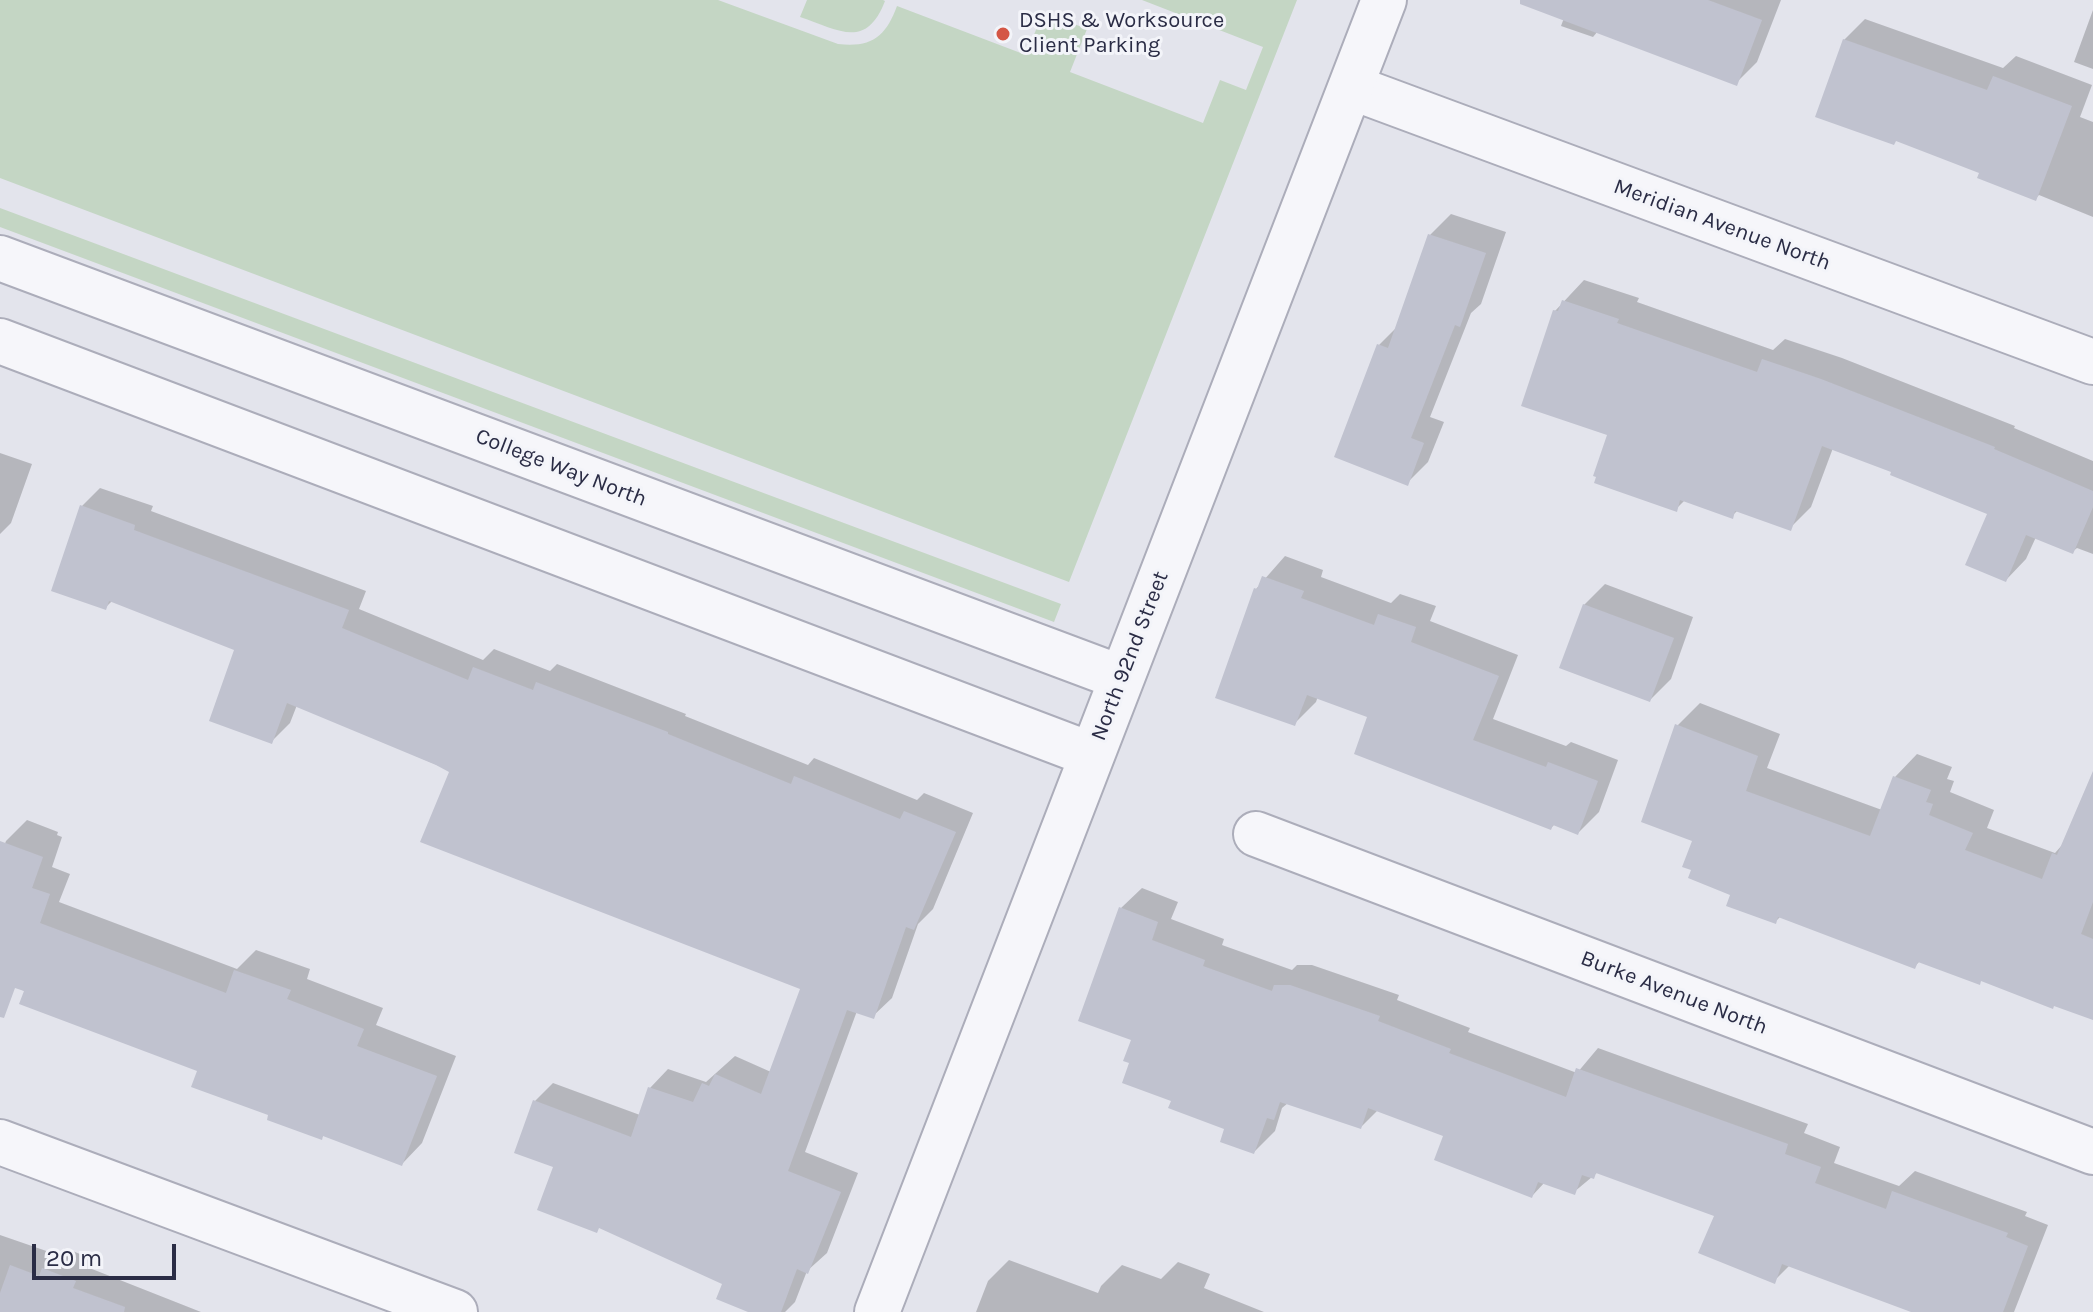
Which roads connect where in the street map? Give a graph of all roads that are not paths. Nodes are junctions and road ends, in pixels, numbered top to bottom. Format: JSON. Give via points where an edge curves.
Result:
{"nodes":[{"id":1,"x":1384,"y":0,"type":"edge"},
{"id":2,"x":1351,"y":87,"type":"junction"},
{"id":3,"x":0,"y":258,"type":"edge"},
{"id":4,"x":0,"y":341,"type":"edge"},
{"id":5,"x":2093,"y":362,"type":"edge"},
{"id":6,"x":1122,"y":678,"type":"junction"},
{"id":7,"x":1092,"y":755,"type":"junction"},
{"id":8,"x":1256,"y":834,"type":"dead end"},
{"id":9,"x":0,"y":1142,"type":"edge"},
{"id":10,"x":2093,"y":1152,"type":"edge"},
{"id":11,"x":455,"y":1312,"type":"edge"},
{"id":12,"x":877,"y":1312,"type":"edge"}],
"edges":[{"from":1,"to":2,"type":"street","name":"North 92nd Street"},
{"from":2,"to":5,"type":"street","name":"Meridian Avenue North"},
{"from":2,"to":6,"type":"street","name":"North 92nd Street"},
{"from":3,"to":6,"type":"street","name":"College Way North"},
{"from":4,"to":7,"type":"street"},
{"from":6,"to":7,"type":"street","name":"North 92nd Street"},
{"from":7,"to":12,"type":"street","name":"North 92nd Street"},
{"from":8,"to":10,"type":"street","name":"Burke Avenue North"},
{"from":9,"to":11,"type":"street"}]}
